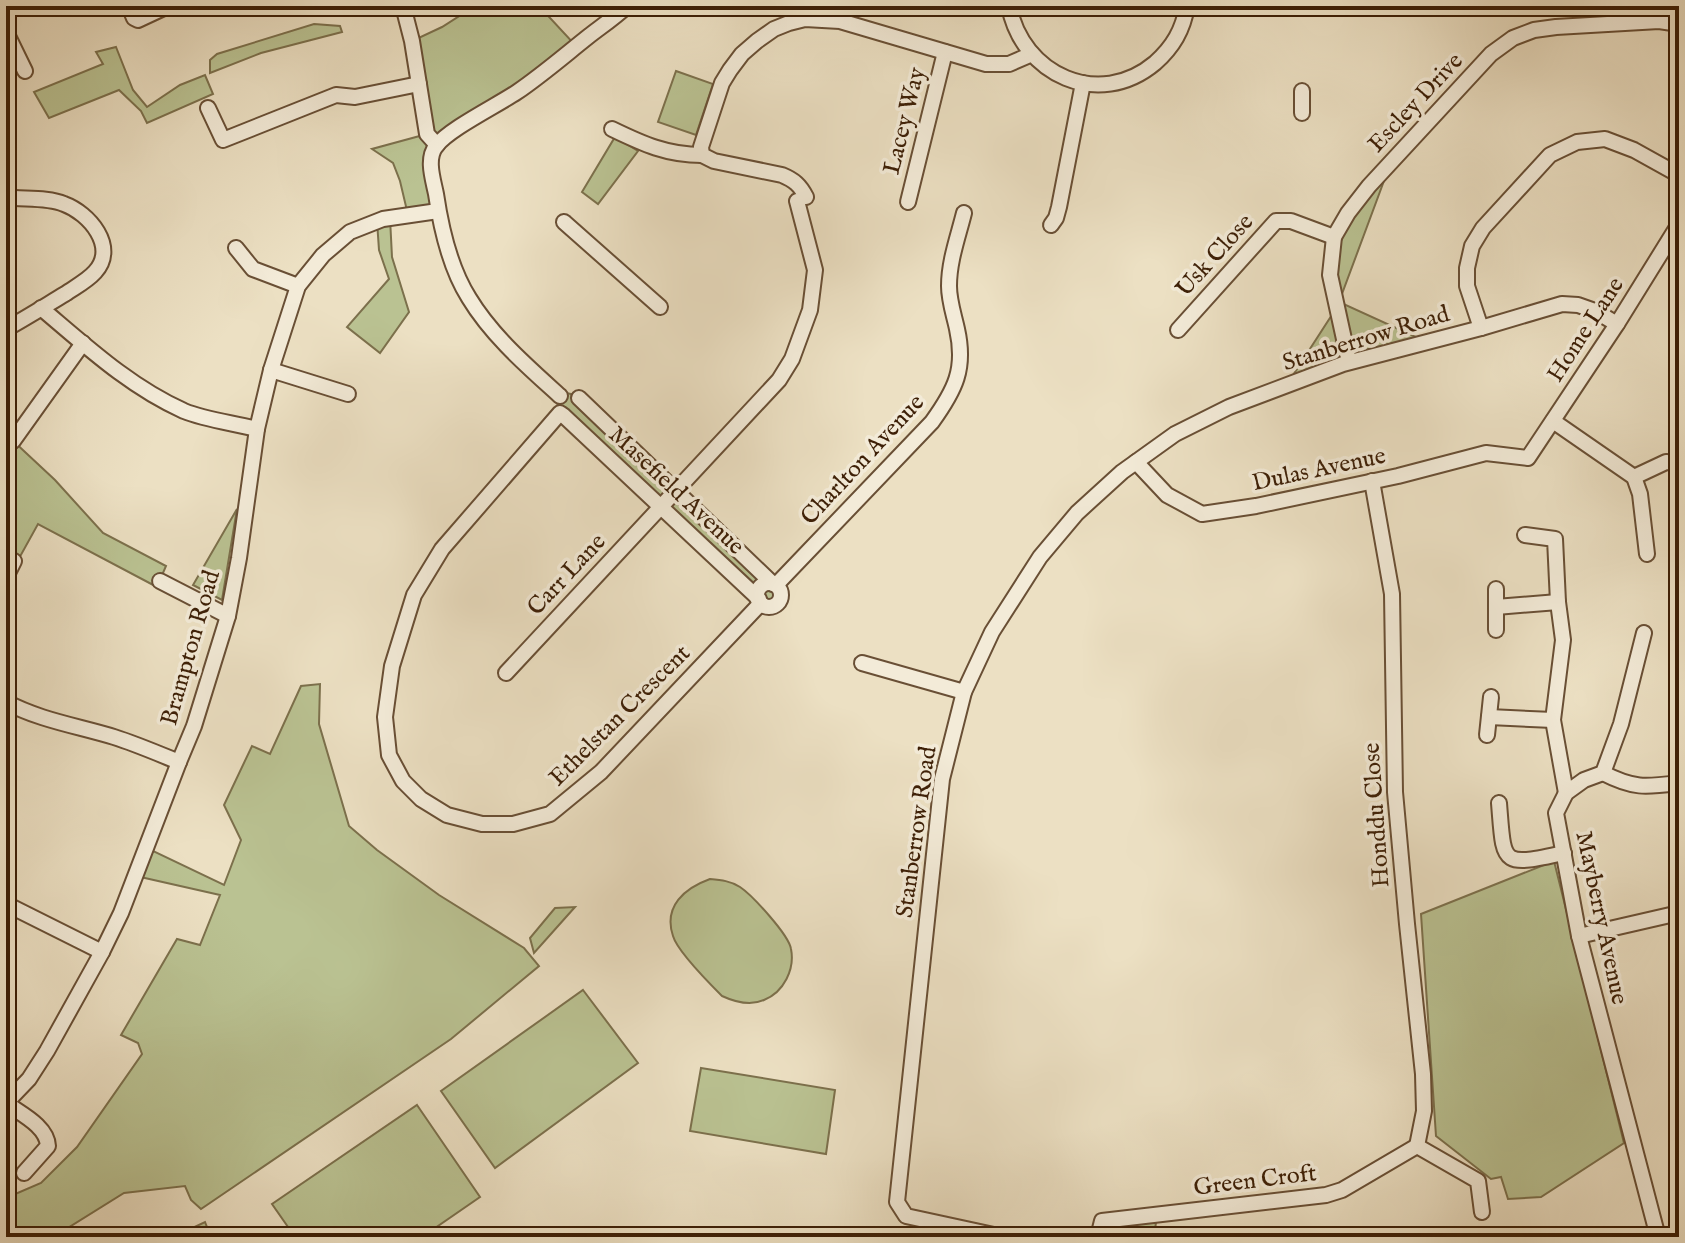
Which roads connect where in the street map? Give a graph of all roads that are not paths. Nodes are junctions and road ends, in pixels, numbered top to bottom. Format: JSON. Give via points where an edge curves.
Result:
{"nodes":[{"id":1,"x":129,"y":6,"type":"edge"},
{"id":2,"x":168,"y":6,"type":"edge"},
{"id":3,"x":403,"y":6,"type":"edge"},
{"id":4,"x":627,"y":6,"type":"edge"},
{"id":5,"x":1009,"y":6,"type":"edge"},
{"id":6,"x":1187,"y":6,"type":"edge"},
{"id":7,"x":1679,"y":24,"type":"edge"},
{"id":8,"x":6,"y":32,"type":"edge"},
{"id":9,"x":945,"y":52,"type":"junction"},
{"id":10,"x":1032,"y":54,"type":"junction"},
{"id":11,"x":25,"y":71,"type":"dead end"},
{"id":12,"x":1083,"y":83,"type":"junction"},
{"id":13,"x":419,"y":84,"type":"junction"},
{"id":14,"x":1302,"y":91,"type":"dead end"},
{"id":15,"x":208,"y":108,"type":"dead end"},
{"id":16,"x":1302,"y":113,"type":"dead end"},
{"id":17,"x":612,"y":129,"type":"dead end"},
{"id":18,"x":437,"y":145,"type":"junction"},
{"id":19,"x":702,"y":155,"type":"junction"},
{"id":20,"x":1679,"y":175,"type":"edge"},
{"id":21,"x":15,"y":198,"type":"dead end"},
{"id":22,"x":908,"y":202,"type":"dead end"},
{"id":23,"x":438,"y":211,"type":"junction"},
{"id":24,"x":964,"y":213,"type":"dead end"},
{"id":25,"x":564,"y":222,"type":"dead end"},
{"id":26,"x":1679,"y":224,"type":"edge"},
{"id":27,"x":1051,"y":225,"type":"dead end"},
{"id":28,"x":1334,"y":237,"type":"junction"},
{"id":29,"x":236,"y":248,"type":"dead end"},
{"id":30,"x":298,"y":286,"type":"junction"},
{"id":31,"x":660,"y":307,"type":"dead end"},
{"id":32,"x":41,"y":308,"type":"junction"},
{"id":33,"x":1617,"y":324,"type":"junction"},
{"id":34,"x":1481,"y":328,"type":"junction"},
{"id":35,"x":6,"y":329,"type":"edge"},
{"id":36,"x":1178,"y":330,"type":"dead end"},
{"id":37,"x":83,"y":343,"type":"junction"},
{"id":38,"x":1349,"y":362,"type":"junction"},
{"id":39,"x":271,"y":370,"type":"junction"},
{"id":40,"x":348,"y":394,"type":"dead end"},
{"id":41,"x":560,"y":396,"type":"junction"},
{"id":42,"x":579,"y":398,"type":"junction"},
{"id":43,"x":562,"y":414,"type":"junction"},
{"id":44,"x":1553,"y":421,"type":"junction"},
{"id":45,"x":257,"y":429,"type":"junction"},
{"id":46,"x":13,"y":441,"type":"dead end"},
{"id":47,"x":1528,"y":458,"type":"joint"},
{"id":48,"x":1136,"y":462,"type":"junction"},
{"id":49,"x":1679,"y":463,"type":"edge"},
{"id":50,"x":1634,"y":477,"type":"junction"},
{"id":51,"x":1372,"y":481,"type":"junction"},
{"id":52,"x":676,"y":491,"type":"junction"},
{"id":53,"x":661,"y":508,"type":"junction"},
{"id":54,"x":1525,"y":535,"type":"dead end"},
{"id":55,"x":1647,"y":554,"type":"dead end"},
{"id":56,"x":14,"y":561,"type":"dead end"},
{"id":57,"x":6,"y":577,"type":"edge"},
{"id":58,"x":160,"y":581,"type":"dead end"},
{"id":59,"x":774,"y":584,"type":"junction"},
{"id":60,"x":1496,"y":589,"type":"dead end"},
{"id":61,"x":760,"y":601,"type":"junction"},
{"id":62,"x":1558,"y":602,"type":"junction"},
{"id":63,"x":1496,"y":607,"type":"junction"},
{"id":64,"x":228,"y":616,"type":"junction"},
{"id":65,"x":1496,"y":630,"type":"dead end"},
{"id":66,"x":1644,"y":633,"type":"dead end"},
{"id":67,"x":862,"y":663,"type":"dead end"},
{"id":68,"x":506,"y":673,"type":"dead end"},
{"id":69,"x":964,"y":692,"type":"junction"},
{"id":70,"x":1491,"y":697,"type":"dead end"},
{"id":71,"x":6,"y":702,"type":"edge"},
{"id":72,"x":1489,"y":717,"type":"junction"},
{"id":73,"x":1553,"y":720,"type":"junction"},
{"id":74,"x":1487,"y":735,"type":"dead end"},
{"id":75,"x":179,"y":762,"type":"junction"},
{"id":76,"x":1603,"y":773,"type":"junction"},
{"id":77,"x":1679,"y":783,"type":"edge"},
{"id":78,"x":1566,"y":793,"type":"junction"},
{"id":79,"x":1499,"y":803,"type":"dead end"},
{"id":80,"x":1564,"y":853,"type":"junction"},
{"id":81,"x":6,"y":904,"type":"edge"},
{"id":82,"x":1679,"y":913,"type":"edge"},
{"id":83,"x":1579,"y":936,"type":"junction"},
{"id":84,"x":102,"y":952,"type":"junction"},
{"id":85,"x":6,"y":1103,"type":"edge"},
{"id":86,"x":1417,"y":1146,"type":"junction"},
{"id":87,"x":24,"y":1173,"type":"dead end"},
{"id":88,"x":1482,"y":1212,"type":"dead end"},
{"id":89,"x":995,"y":1236,"type":"edge"},
{"id":90,"x":1098,"y":1237,"type":"edge"},
{"id":91,"x":1658,"y":1237,"type":"edge"}],
"edges":[{"from":1,"to":2,"type":"street","via":[[138,20]]},
{"from":3,"to":13,"type":"street"},
{"from":4,"to":18,"type":"street","via":[[557,63]]},
{"from":5,"to":10,"type":"street"},
{"from":6,"to":12,"type":"street","via":[[1180,35],[1150,67],[1121,81]]},
{"from":7,"to":28,"type":"street","name":"Escley Drive","via":[[1556,27],[1513,38],[1491,54],[1369,186]]},
{"from":8,"to":11,"type":"street"},
{"from":9,"to":10,"type":"street","via":[[997,65]]},
{"from":9,"to":19,"type":"street","via":[[840,21],[805,19],[782,26],[742,54],[722,83]]},
{"from":9,"to":22,"type":"street","name":"Lacey Way"},
{"from":10,"to":12,"type":"street","via":[[1057,74]]},
{"from":12,"to":27,"type":"street"},
{"from":13,"to":15,"type":"street","via":[[355,97],[336,95],[223,140]]},
{"from":13,"to":18,"type":"street","via":[[427,134]]},
{"from":14,"to":16,"type":"street"},
{"from":17,"to":19,"type":"street","via":[[652,148]]},
{"from":18,"to":23,"type":"street","via":[[431,165]]},
{"from":19,"to":52,"type":"street","name":"Carr Lane","via":[[782,175],[800,186],[815,270],[810,310],[779,380]]},
{"from":20,"to":34,"type":"street","via":[[1605,139],[1577,142],[1550,155],[1472,246],[1467,286]]},
{"from":21,"to":32,"type":"street","via":[[62,202],[90,222],[102,243],[95,272]]},
{"from":23,"to":30,"type":"street","name":"Brampton Road","via":[[383,219],[350,232]]},
{"from":23,"to":41,"type":"street","via":[[468,297],[504,343]]},
{"from":24,"to":59,"type":"street","name":"Charlton Avenue","via":[[949,283],[961,351],[952,392],[932,422]]},
{"from":25,"to":31,"type":"street"},
{"from":26,"to":33,"type":"street","name":"Home Lane"},
{"from":28,"to":36,"type":"street","name":"Usk Close","via":[[1276,221]]},
{"from":28,"to":38,"type":"street","name":"Escley Drive","via":[[1330,275]]},
{"from":29,"to":30,"type":"street","via":[[253,269]]},
{"from":30,"to":39,"type":"street","name":"Brampton Road"},
{"from":32,"to":35,"type":"street"},
{"from":32,"to":37,"type":"street"},
{"from":33,"to":34,"type":"street","name":"Stanberrow Road","via":[[1595,311],[1562,304]]},
{"from":33,"to":44,"type":"street","name":"Home Lane"},
{"from":34,"to":38,"type":"street","name":"Stanberrow Road"},
{"from":37,"to":45,"type":"street","via":[[126,378],[187,412]]},
{"from":37,"to":46,"type":"street"},
{"from":38,"to":48,"type":"street","name":"Stanberrow Road","via":[[1229,407],[1175,434]]},
{"from":39,"to":40,"type":"street"},
{"from":39,"to":45,"type":"street","name":"Brampton Road"},
{"from":41,"to":42,"type":"street","via":[[570,393]]},
{"from":41,"to":43,"type":"street","via":[[557,406]]},
{"from":42,"to":43,"type":"street","via":[[578,412]]},
{"from":42,"to":52,"type":"street","name":"Masefield Avenue"},
{"from":43,"to":53,"type":"street","name":"Masefield Avenue"},
{"from":43,"to":61,"type":"street","name":"Ethelstan Crescent","via":[[442,549],[414,595],[392,666],[385,717],[389,755],[421,799],[447,815],[482,824],[513,824],[550,814],[601,772]]},
{"from":44,"to":47,"type":"street","name":"Home Lane"},
{"from":44,"to":50,"type":"street"},
{"from":45,"to":64,"type":"street","name":"Brampton Road"},
{"from":47,"to":51,"type":"street","name":"Dulas Avenue","via":[[1486,453]]},
{"from":48,"to":51,"type":"street","name":"Dulas Avenue","via":[[1167,495],[1202,514]]},
{"from":48,"to":69,"type":"street","name":"Stanberrow Road","via":[[1077,513],[1040,557],[992,632]]},
{"from":49,"to":50,"type":"street","via":[[1666,462]]},
{"from":50,"to":55,"type":"street"},
{"from":51,"to":86,"type":"street","name":"Honddu Close","via":[[1392,594],[1395,792],[1423,1074],[1424,1111]]},
{"from":52,"to":53,"type":"street","name":"Carr Lane"},
{"from":52,"to":59,"type":"street","name":"Masefield Avenue"},
{"from":53,"to":61,"type":"street","name":"Masefield Avenue"},
{"from":53,"to":68,"type":"street","name":"Carr Lane"},
{"from":54,"to":62,"type":"street","via":[[1555,539]]},
{"from":56,"to":57,"type":"street"},
{"from":58,"to":64,"type":"street"},
{"from":59,"to":61,"type":"street","name":"Charlton Avenue","via":[[761,587]]},
{"from":60,"to":63,"type":"street"},
{"from":62,"to":63,"type":"street"},
{"from":62,"to":73,"type":"street","via":[[1563,640]]},
{"from":63,"to":65,"type":"street"},
{"from":64,"to":75,"type":"street","name":"Brampton Road"},
{"from":66,"to":76,"type":"street"},
{"from":67,"to":69,"type":"street"},
{"from":69,"to":89,"type":"street","name":"Stanberrow Road","via":[[942,779],[897,1202],[906,1216]]},
{"from":70,"to":72,"type":"street"},
{"from":71,"to":75,"type":"street"},
{"from":72,"to":73,"type":"street"},
{"from":72,"to":74,"type":"street"},
{"from":73,"to":78,"type":"street"},
{"from":75,"to":84,"type":"street","name":"Brampton Road"},
{"from":76,"to":77,"type":"street","via":[[1624,784]]},
{"from":76,"to":78,"type":"street"},
{"from":78,"to":80,"type":"street","name":"Mayberry Avenue","via":[[1556,813]]},
{"from":79,"to":80,"type":"street","via":[[1508,856],[1527,861]]},
{"from":80,"to":83,"type":"street","name":"Mayberry Avenue"},
{"from":81,"to":84,"type":"street"},
{"from":82,"to":83,"type":"street"},
{"from":83,"to":91,"type":"street","name":"Mayberry Avenue"},
{"from":84,"to":85,"type":"street","name":"Brampton Road","via":[[47,1051]]},
{"from":85,"to":87,"type":"street","via":[[48,1139],[48,1146]]},
{"from":86,"to":88,"type":"street","via":[[1478,1181]]},
{"from":86,"to":90,"type":"street","name":"Green Croft","via":[[1326,1195],[1102,1221]]}]}
